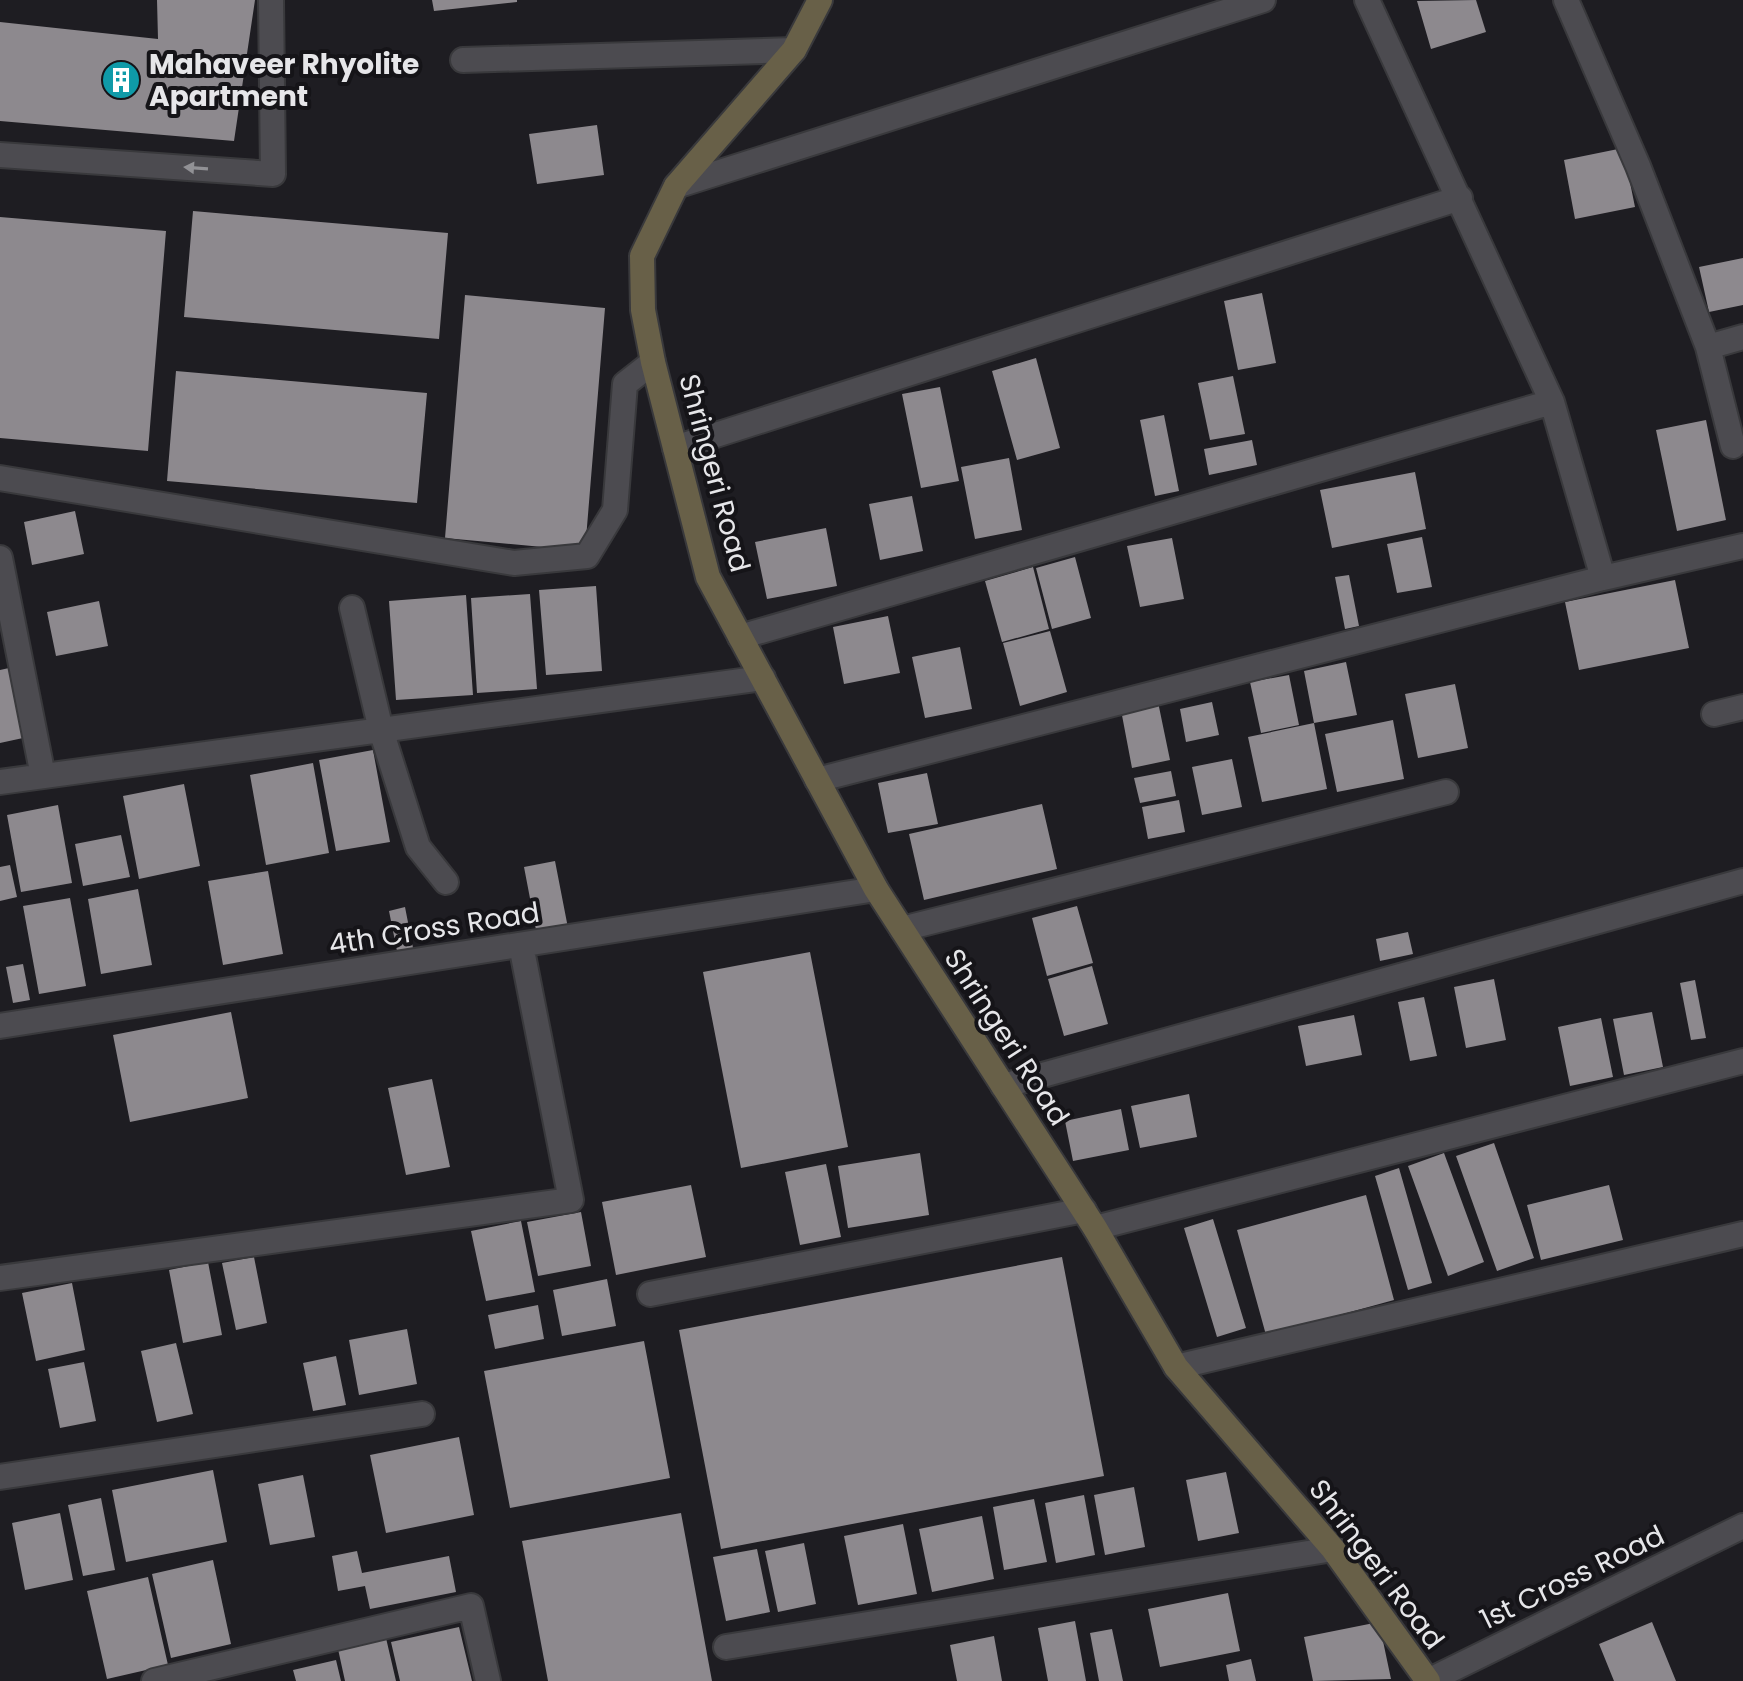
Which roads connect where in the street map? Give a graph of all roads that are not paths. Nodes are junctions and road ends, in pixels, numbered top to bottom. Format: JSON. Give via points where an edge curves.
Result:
{"nodes":[{"id":1,"x":271,"y":0,"type":"edge"},
{"id":2,"x":820,"y":0,"type":"edge"},
{"id":3,"x":1263,"y":0,"type":"edge"},
{"id":4,"x":1367,"y":0,"type":"edge"},
{"id":5,"x":1566,"y":0,"type":"edge"},
{"id":6,"x":794,"y":50,"type":"junction"},
{"id":7,"x":463,"y":60,"type":"dead end"},
{"id":8,"x":0,"y":155,"type":"edge"},
{"id":9,"x":676,"y":186,"type":"junction"},
{"id":10,"x":1460,"y":198,"type":"junction"},
{"id":11,"x":1743,"y":337,"type":"edge"},
{"id":12,"x":1708,"y":347,"type":"junction"},
{"id":13,"x":653,"y":362,"type":"junction"},
{"id":14,"x":1552,"y":402,"type":"junction"},
{"id":15,"x":1733,"y":446,"type":"dead end"},
{"id":16,"x":675,"y":448,"type":"junction"},
{"id":17,"x":0,"y":478,"type":"edge"},
{"id":18,"x":1743,"y":546,"type":"edge"},
{"id":19,"x":0,"y":558,"type":"edge"},
{"id":20,"x":1603,"y":578,"type":"junction"},
{"id":21,"x":352,"y":608,"type":"dead end"},
{"id":22,"x":740,"y":637,"type":"junction"},
{"id":23,"x":763,"y":678,"type":"junction"},
{"id":24,"x":1743,"y":707,"type":"edge"},
{"id":25,"x":1714,"y":714,"type":"dead end"},
{"id":26,"x":381,"y":730,"type":"junction"},
{"id":27,"x":43,"y":776,"type":"junction"},
{"id":28,"x":817,"y":780,"type":"junction"},
{"id":29,"x":0,"y":782,"type":"edge"},
{"id":30,"x":1446,"y":792,"type":"dead end"},
{"id":31,"x":1743,"y":881,"type":"edge"},
{"id":32,"x":446,"y":882,"type":"dead end"},
{"id":33,"x":876,"y":889,"type":"junction"},
{"id":34,"x":902,"y":929,"type":"junction"},
{"id":35,"x":521,"y":945,"type":"junction"},
{"id":36,"x":0,"y":1026,"type":"edge"},
{"id":37,"x":1743,"y":1061,"type":"edge"},
{"id":38,"x":1003,"y":1086,"type":"junction"},
{"id":39,"x":1090,"y":1219,"type":"junction"},
{"id":40,"x":1743,"y":1234,"type":"edge"},
{"id":41,"x":0,"y":1278,"type":"edge"},
{"id":42,"x":650,"y":1294,"type":"dead end"},
{"id":43,"x":1176,"y":1367,"type":"junction"},
{"id":44,"x":422,"y":1414,"type":"dead end"},
{"id":45,"x":0,"y":1477,"type":"edge"},
{"id":46,"x":1743,"y":1526,"type":"edge"},
{"id":47,"x":1333,"y":1549,"type":"junction"},
{"id":48,"x":726,"y":1647,"type":"dead end"},
{"id":49,"x":154,"y":1681,"type":"edge"},
{"id":50,"x":488,"y":1681,"type":"edge"},
{"id":51,"x":1428,"y":1681,"type":"edge"}],
"edges":[{"from":1,"to":8,"type":"street","one_way":true,"via":[[273,174]]},
{"from":2,"to":6,"type":"street","name":"Shringeri Road"},
{"from":3,"to":9,"type":"street"},
{"from":4,"to":10,"type":"street"},
{"from":5,"to":12,"type":"street"},
{"from":6,"to":7,"type":"street"},
{"from":6,"to":9,"type":"street","name":"Shringeri Road"},
{"from":9,"to":13,"type":"street","name":"Shringeri Road","via":[[642,256],[643,310]]},
{"from":10,"to":14,"type":"street"},
{"from":10,"to":16,"type":"street"},
{"from":11,"to":12,"type":"street"},
{"from":12,"to":15,"type":"street"},
{"from":13,"to":16,"type":"street","name":"Shringeri Road"},
{"from":13,"to":17,"type":"street","via":[[625,384],[615,510],[587,556],[514,563]]},
{"from":14,"to":20,"type":"street"},
{"from":14,"to":22,"type":"street"},
{"from":16,"to":22,"type":"street","name":"Shringeri Road","via":[[708,577]]},
{"from":18,"to":20,"type":"street"},
{"from":19,"to":27,"type":"street"},
{"from":20,"to":28,"type":"street"},
{"from":21,"to":26,"type":"street"},
{"from":22,"to":23,"type":"street","name":"Shringeri Road"},
{"from":23,"to":26,"type":"street"},
{"from":23,"to":28,"type":"street","name":"Shringeri Road"},
{"from":24,"to":25,"type":"street"},
{"from":26,"to":27,"type":"street"},
{"from":26,"to":32,"type":"street","via":[[418,847]]},
{"from":27,"to":29,"type":"street"},
{"from":28,"to":33,"type":"street","name":"Shringeri Road"},
{"from":30,"to":34,"type":"street"},
{"from":31,"to":38,"type":"street"},
{"from":33,"to":34,"type":"street","name":"Shringeri Road"},
{"from":33,"to":35,"type":"street","name":"4th Cross Road"},
{"from":34,"to":38,"type":"street","name":"Shringeri Road"},
{"from":35,"to":36,"type":"street","name":"4th Cross Road"},
{"from":35,"to":41,"type":"street","via":[[571,1200]]},
{"from":37,"to":39,"type":"street"},
{"from":38,"to":39,"type":"street","name":"Shringeri Road"},
{"from":39,"to":42,"type":"street"},
{"from":39,"to":43,"type":"street","name":"Shringeri Road"},
{"from":40,"to":43,"type":"street"},
{"from":43,"to":47,"type":"street","name":"Shringeri Road"},
{"from":44,"to":45,"type":"street"},
{"from":46,"to":51,"type":"street","name":"1st Cross Road"},
{"from":47,"to":48,"type":"street"},
{"from":47,"to":51,"type":"street","name":"Shringeri Road"},
{"from":49,"to":50,"type":"street","via":[[471,1606]]}]}
